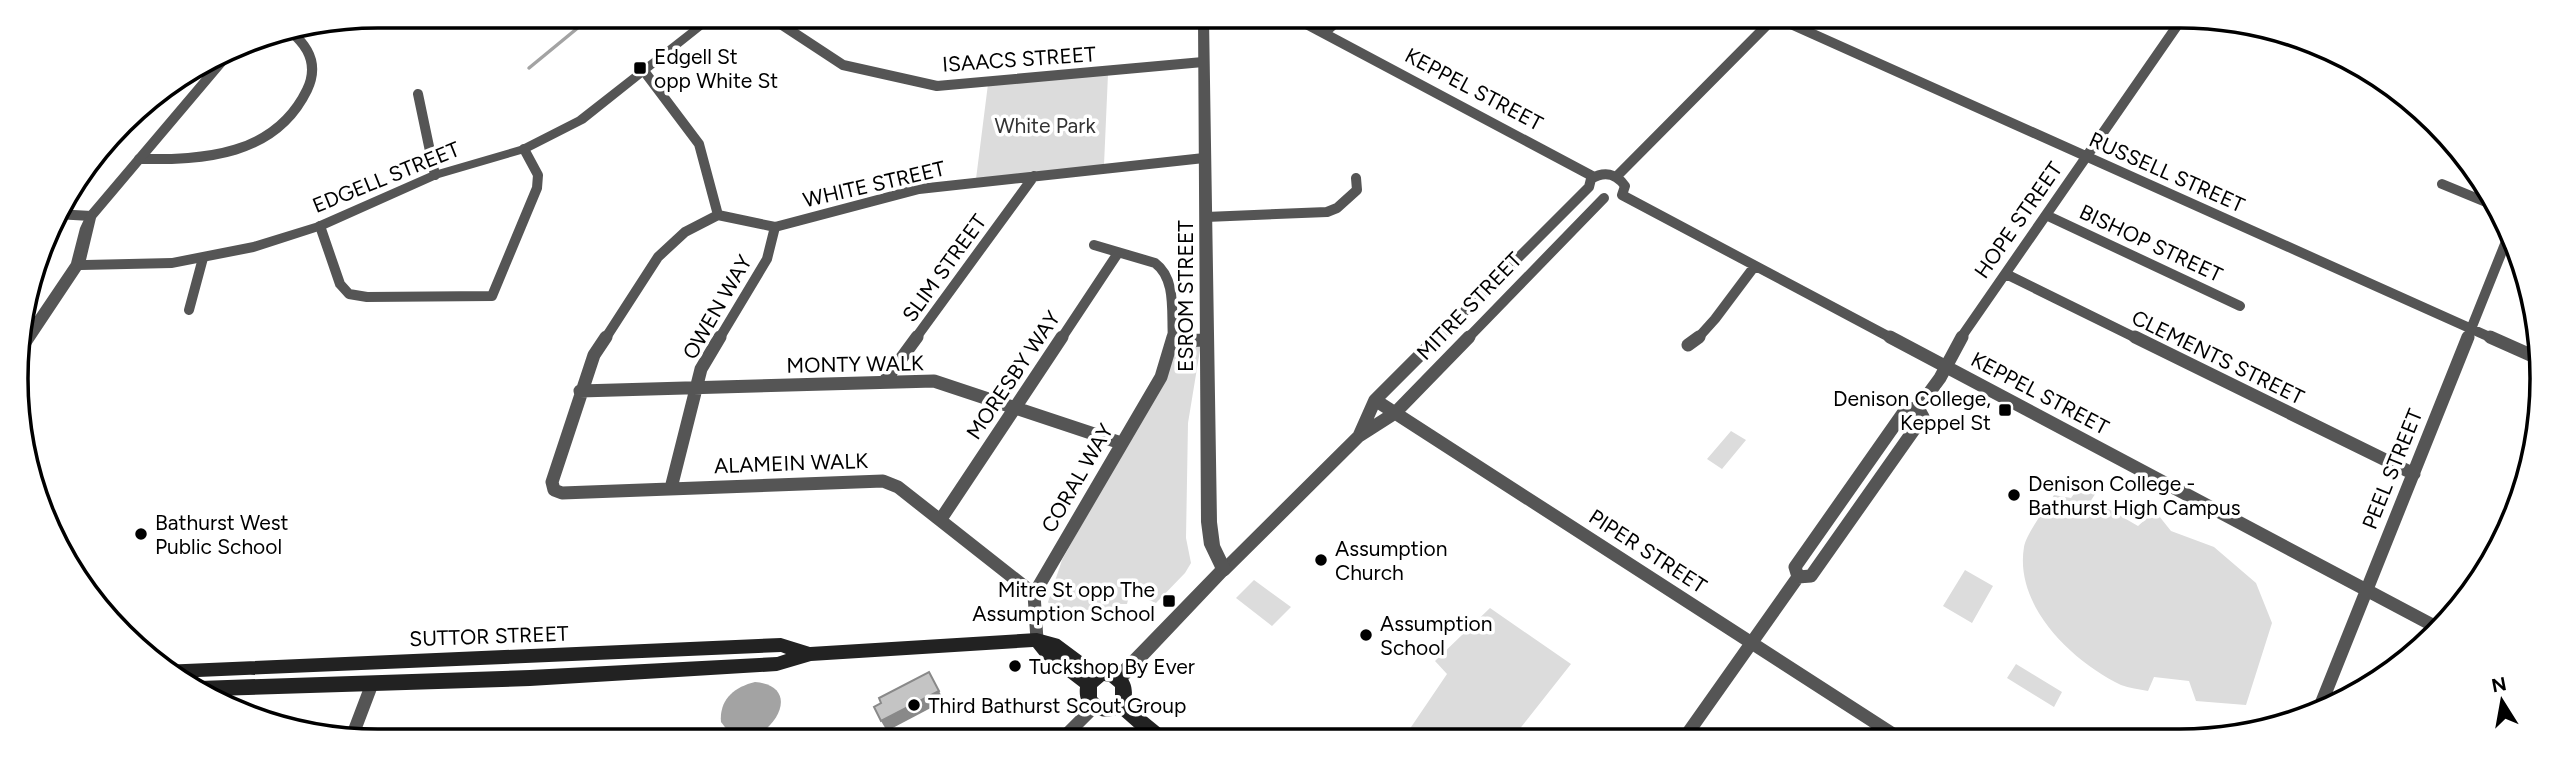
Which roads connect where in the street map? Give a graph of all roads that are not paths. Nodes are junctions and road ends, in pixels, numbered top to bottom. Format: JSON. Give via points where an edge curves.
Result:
{"nodes":[{"id":1,"x":698,"y":28,"type":"edge"},
{"id":2,"x":786,"y":28,"type":"edge"},
{"id":3,"x":1203,"y":28,"type":"edge"},
{"id":4,"x":1314,"y":28,"type":"edge"},
{"id":5,"x":1330,"y":28,"type":"edge"},
{"id":6,"x":1764,"y":28,"type":"edge"},
{"id":7,"x":1799,"y":28,"type":"edge"},
{"id":8,"x":2176,"y":28,"type":"edge"},
{"id":9,"x":1324,"y":33,"type":"junction"},
{"id":10,"x":297,"y":38,"type":"edge"},
{"id":11,"x":1203,"y":62,"type":"junction"},
{"id":12,"x":217,"y":68,"type":"edge"},
{"id":13,"x":644,"y":71,"type":"junction"},
{"id":14,"x":418,"y":94,"type":"dead end"},
{"id":15,"x":524,"y":149,"type":"junction"},
{"id":16,"x":1204,"y":158,"type":"junction"},
{"id":17,"x":2086,"y":158,"type":"junction"},
{"id":18,"x":139,"y":159,"type":"junction"},
{"id":19,"x":435,"y":175,"type":"junction"},
{"id":20,"x":1034,"y":176,"type":"junction"},
{"id":21,"x":1617,"y":176,"type":"junction"},
{"id":22,"x":1356,"y":178,"type":"dead end"},
{"id":23,"x":1592,"y":182,"type":"junction"},
{"id":24,"x":2442,"y":184,"type":"dead end"},
{"id":25,"x":1622,"y":195,"type":"junction"},
{"id":26,"x":1604,"y":198,"type":"junction"},
{"id":27,"x":2481,"y":200,"type":"edge"},
{"id":28,"x":69,"y":215,"type":"edge"},
{"id":29,"x":718,"y":215,"type":"junction"},
{"id":30,"x":2046,"y":215,"type":"junction"},
{"id":31,"x":91,"y":216,"type":"junction"},
{"id":32,"x":1206,"y":217,"type":"junction"},
{"id":33,"x":320,"y":226,"type":"junction"},
{"id":34,"x":775,"y":228,"type":"junction"},
{"id":35,"x":1094,"y":245,"type":"dead end"},
{"id":36,"x":2504,"y":247,"type":"edge"},
{"id":37,"x":1118,"y":253,"type":"junction"},
{"id":38,"x":204,"y":258,"type":"junction"},
{"id":39,"x":77,"y":265,"type":"junction"},
{"id":40,"x":1754,"y":267,"type":"junction"},
{"id":41,"x":2006,"y":274,"type":"junction"},
{"id":42,"x":2240,"y":306,"type":"dead end"},
{"id":43,"x":189,"y":310,"type":"dead end"},
{"id":44,"x":2472,"y":329,"type":"junction"},
{"id":45,"x":31,"y":333,"type":"edge"},
{"id":46,"x":1206,"y":340,"type":"junction"},
{"id":47,"x":1172,"y":341,"type":"junction"},
{"id":48,"x":1688,"y":345,"type":"dead end"},
{"id":49,"x":2529,"y":354,"type":"edge"},
{"id":50,"x":1944,"y":366,"type":"junction"},
{"id":51,"x":884,"y":382,"type":"junction"},
{"id":52,"x":696,"y":388,"type":"junction"},
{"id":53,"x":580,"y":391,"type":"junction"},
{"id":54,"x":1375,"y":400,"type":"junction"},
{"id":55,"x":1013,"y":408,"type":"junction"},
{"id":56,"x":1395,"y":413,"type":"junction"},
{"id":57,"x":1359,"y":436,"type":"junction"},
{"id":58,"x":1121,"y":443,"type":"junction"},
{"id":59,"x":2414,"y":474,"type":"junction"},
{"id":60,"x":671,"y":488,"type":"junction"},
{"id":61,"x":941,"y":519,"type":"junction"},
{"id":62,"x":1224,"y":570,"type":"junction"},
{"id":63,"x":1798,"y":577,"type":"joint"},
{"id":64,"x":2367,"y":590,"type":"junction"},
{"id":65,"x":1034,"y":594,"type":"junction"},
{"id":66,"x":2430,"y":623,"type":"edge"},
{"id":67,"x":1037,"y":640,"type":"junction"},
{"id":68,"x":1751,"y":643,"type":"junction"},
{"id":69,"x":811,"y":654,"type":"junction"},
{"id":70,"x":184,"y":670,"type":"edge"},
{"id":71,"x":1119,"y":678,"type":"junction"},
{"id":72,"x":1093,"y":680,"type":"junction"},
{"id":73,"x":372,"y":684,"type":"junction"},
{"id":74,"x":215,"y":689,"type":"edge"},
{"id":75,"x":2323,"y":698,"type":"edge"},
{"id":76,"x":1119,"y":704,"type":"junction"},
{"id":77,"x":1094,"y":707,"type":"junction"},
{"id":78,"x":355,"y":728,"type":"edge"},
{"id":79,"x":1072,"y":729,"type":"edge"},
{"id":80,"x":1149,"y":729,"type":"edge"},
{"id":81,"x":1691,"y":729,"type":"edge"},
{"id":82,"x":1886,"y":729,"type":"edge"}],
"edges":[{"from":1,"to":13,"type":"street","name":"EDGELL STREET"},
{"from":2,"to":11,"type":"street","name":"ISAACS STREET","via":[[842,65],[937,86]]},
{"from":3,"to":11,"type":"street","name":"ESROM STREET"},
{"from":4,"to":9,"type":"street","name":"KEPPEL STREET"},
{"from":5,"to":9,"type":"street"},
{"from":6,"to":21,"type":"street"},
{"from":7,"to":17,"type":"street","name":"RUSSELL STREET"},
{"from":8,"to":17,"type":"street","name":"HOPE STREET"},
{"from":9,"to":23,"type":"street","name":"KEPPEL STREET"},
{"from":10,"to":18,"type":"street","via":[[309,51],[313,70],[303,100],[275,130],[242,148],[209,157]]},
{"from":11,"to":16,"type":"street","name":"ESROM STREET"},
{"from":12,"to":18,"type":"street"},
{"from":13,"to":15,"type":"street","name":"EDGELL STREET","via":[[581,120]]},
{"from":13,"to":29,"type":"street","via":[[699,144]]},
{"from":14,"to":19,"type":"street"},
{"from":15,"to":19,"type":"street","name":"EDGELL STREET"},
{"from":15,"to":33,"type":"street","via":[[538,175],[537,188],[492,296],[367,297],[349,293],[340,284]]},
{"from":16,"to":20,"type":"street","name":"WHITE STREET"},
{"from":16,"to":32,"type":"street","name":"ESROM STREET"},
{"from":17,"to":30,"type":"street","name":"HOPE STREET"},
{"from":17,"to":44,"type":"street","name":"RUSSELL STREET"},
{"from":18,"to":31,"type":"street"},
{"from":19,"to":33,"type":"street","name":"EDGELL STREET"},
{"from":20,"to":34,"type":"street","name":"WHITE STREET","via":[[919,189]]},
{"from":20,"to":51,"type":"street","name":"SLIM STREET"},
{"from":21,"to":23,"type":"street","via":[[1602,174]]},
{"from":21,"to":25,"type":"street","via":[[1625,186]]},
{"from":22,"to":32,"type":"street","via":[[1357,190],[1327,212]]},
{"from":23,"to":26,"type":"street","via":[[1594,194]]},
{"from":23,"to":54,"type":"street","name":"MITRE STREET"},
{"from":24,"to":27,"type":"street"},
{"from":25,"to":26,"type":"street"},
{"from":25,"to":40,"type":"street","name":"KEPPEL STREET"},
{"from":26,"to":56,"type":"street","name":"MITRE STREET"},
{"from":28,"to":31,"type":"street"},
{"from":29,"to":34,"type":"street","name":"WHITE STREET"},
{"from":29,"to":53,"type":"street","via":[[685,232],[658,257],[594,355]]},
{"from":30,"to":41,"type":"street","name":"HOPE STREET"},
{"from":30,"to":42,"type":"street","name":"BISHOP STREET"},
{"from":31,"to":39,"type":"street"},
{"from":32,"to":46,"type":"street","name":"ESROM STREET"},
{"from":33,"to":38,"type":"street","name":"EDGELL STREET"},
{"from":34,"to":52,"type":"street","name":"OWEN WAY","via":[[767,259],[701,369]]},
{"from":35,"to":37,"type":"street","name":"CORAL WAY"},
{"from":36,"to":44,"type":"street","name":"PEEL STREET"},
{"from":37,"to":47,"type":"street","name":"CORAL WAY","via":[[1163,269],[1169,279]]},
{"from":37,"to":55,"type":"street","name":"MORESBY WAY"},
{"from":38,"to":39,"type":"street","name":"EDGELL STREET"},
{"from":38,"to":43,"type":"street"},
{"from":39,"to":45,"type":"street"},
{"from":40,"to":48,"type":"street","via":[[1702,336]]},
{"from":40,"to":50,"type":"street","name":"KEPPEL STREET"},
{"from":41,"to":50,"type":"street","name":"HOPE STREET"},
{"from":41,"to":59,"type":"street","name":"CLEMENTS STREET"},
{"from":44,"to":49,"type":"street","name":"RUSSELL STREET"},
{"from":44,"to":59,"type":"street","name":"PEEL STREET"},
{"from":46,"to":47,"type":"street"},
{"from":46,"to":62,"type":"street","name":"ESROM STREET","via":[[1209,535]]},
{"from":47,"to":58,"type":"street","name":"CORAL WAY","via":[[1161,377]]},
{"from":50,"to":63,"type":"street","name":"HOPE STREET","via":[[1918,408],[1923,417],[1811,576]]},
{"from":50,"to":64,"type":"street","name":"KEPPEL STREET"},
{"from":51,"to":52,"type":"street","name":"MONTY WALK"},
{"from":51,"to":55,"type":"street","name":"MONTY WALK","via":[[934,381]]},
{"from":52,"to":53,"type":"street","name":"MONTY WALK"},
{"from":52,"to":60,"type":"street","name":"OWEN WAY"},
{"from":53,"to":60,"type":"street","name":"ALAMEIN WALK","via":[[552,482],[554,490]]},
{"from":54,"to":56,"type":"street","name":"PIPER STREET"},
{"from":54,"to":57,"type":"street","name":"MITRE STREET"},
{"from":55,"to":58,"type":"street","name":"MONTY WALK"},
{"from":55,"to":61,"type":"street","name":"MORESBY WAY"},
{"from":56,"to":57,"type":"street","name":"MITRE STREET"},
{"from":56,"to":68,"type":"street","name":"PIPER STREET"},
{"from":57,"to":62,"type":"street","name":"MITRE STREET"},
{"from":58,"to":65,"type":"street","name":"CORAL WAY"},
{"from":59,"to":64,"type":"street","name":"PEEL STREET"},
{"from":60,"to":61,"type":"street","name":"ALAMEIN WALK","via":[[883,481]]},
{"from":61,"to":65,"type":"street","name":"ALAMEIN WALK"},
{"from":62,"to":71,"type":"street","name":"MITRE STREET"},
{"from":63,"to":68,"type":"street","name":"HOPE STREET"},
{"from":64,"to":66,"type":"street","name":"KEPPEL STREET"},
{"from":64,"to":75,"type":"street","name":"PEEL STREET"},
{"from":65,"to":67,"type":"street"},
{"from":67,"to":69,"type":"main road","name":"SUTTOR STREET"},
{"from":67,"to":72,"type":"main road","via":[[1047,652]]},
{"from":68,"to":81,"type":"street","name":"HOPE STREET"},
{"from":68,"to":82,"type":"street","name":"PIPER STREET"},
{"from":69,"to":70,"type":"main road","name":"SUTTOR STREET","via":[[781,645]]},
{"from":69,"to":73,"type":"main road","name":"SUTTOR STREET","via":[[776,664]]},
{"from":71,"to":72,"type":"main road","via":[[1108,674]]},
{"from":71,"to":76,"type":"main road","via":[[1125,693]]},
{"from":72,"to":77,"type":"main road","via":[[1087,694]]},
{"from":73,"to":74,"type":"main road","name":"SUTTOR STREET"},
{"from":73,"to":78,"type":"street"},
{"from":76,"to":77,"type":"main road","via":[[1107,709]]},
{"from":76,"to":80,"type":"main road"},
{"from":77,"to":79,"type":"street"}]}
